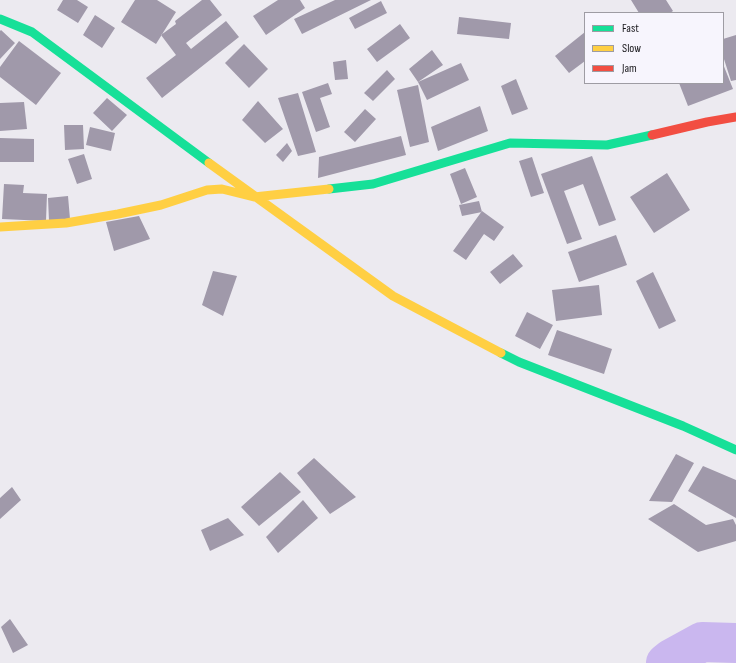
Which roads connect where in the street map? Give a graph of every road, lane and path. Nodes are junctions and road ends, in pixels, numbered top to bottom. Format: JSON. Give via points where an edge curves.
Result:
{"nodes":[{"id":1,"x":0,"y":19,"type":"edge"},
{"id":2,"x":736,"y":117,"type":"edge"},
{"id":3,"x":254,"y":197,"type":"junction"},
{"id":4,"x":0,"y":227,"type":"edge"},
{"id":5,"x":736,"y":450,"type":"edge"}],
"edges":[{"from":1,"to":3,"type":"main road","via":[[32,32]]},
{"from":2,"to":3,"type":"main road","via":[[607,145],[510,143],[373,184]]},
{"from":3,"to":4,"type":"main road","via":[[222,189],[207,190],[161,205],[118,214],[66,223]]},
{"from":3,"to":5,"type":"main road","via":[[393,296],[519,362],[684,426]]}]}
